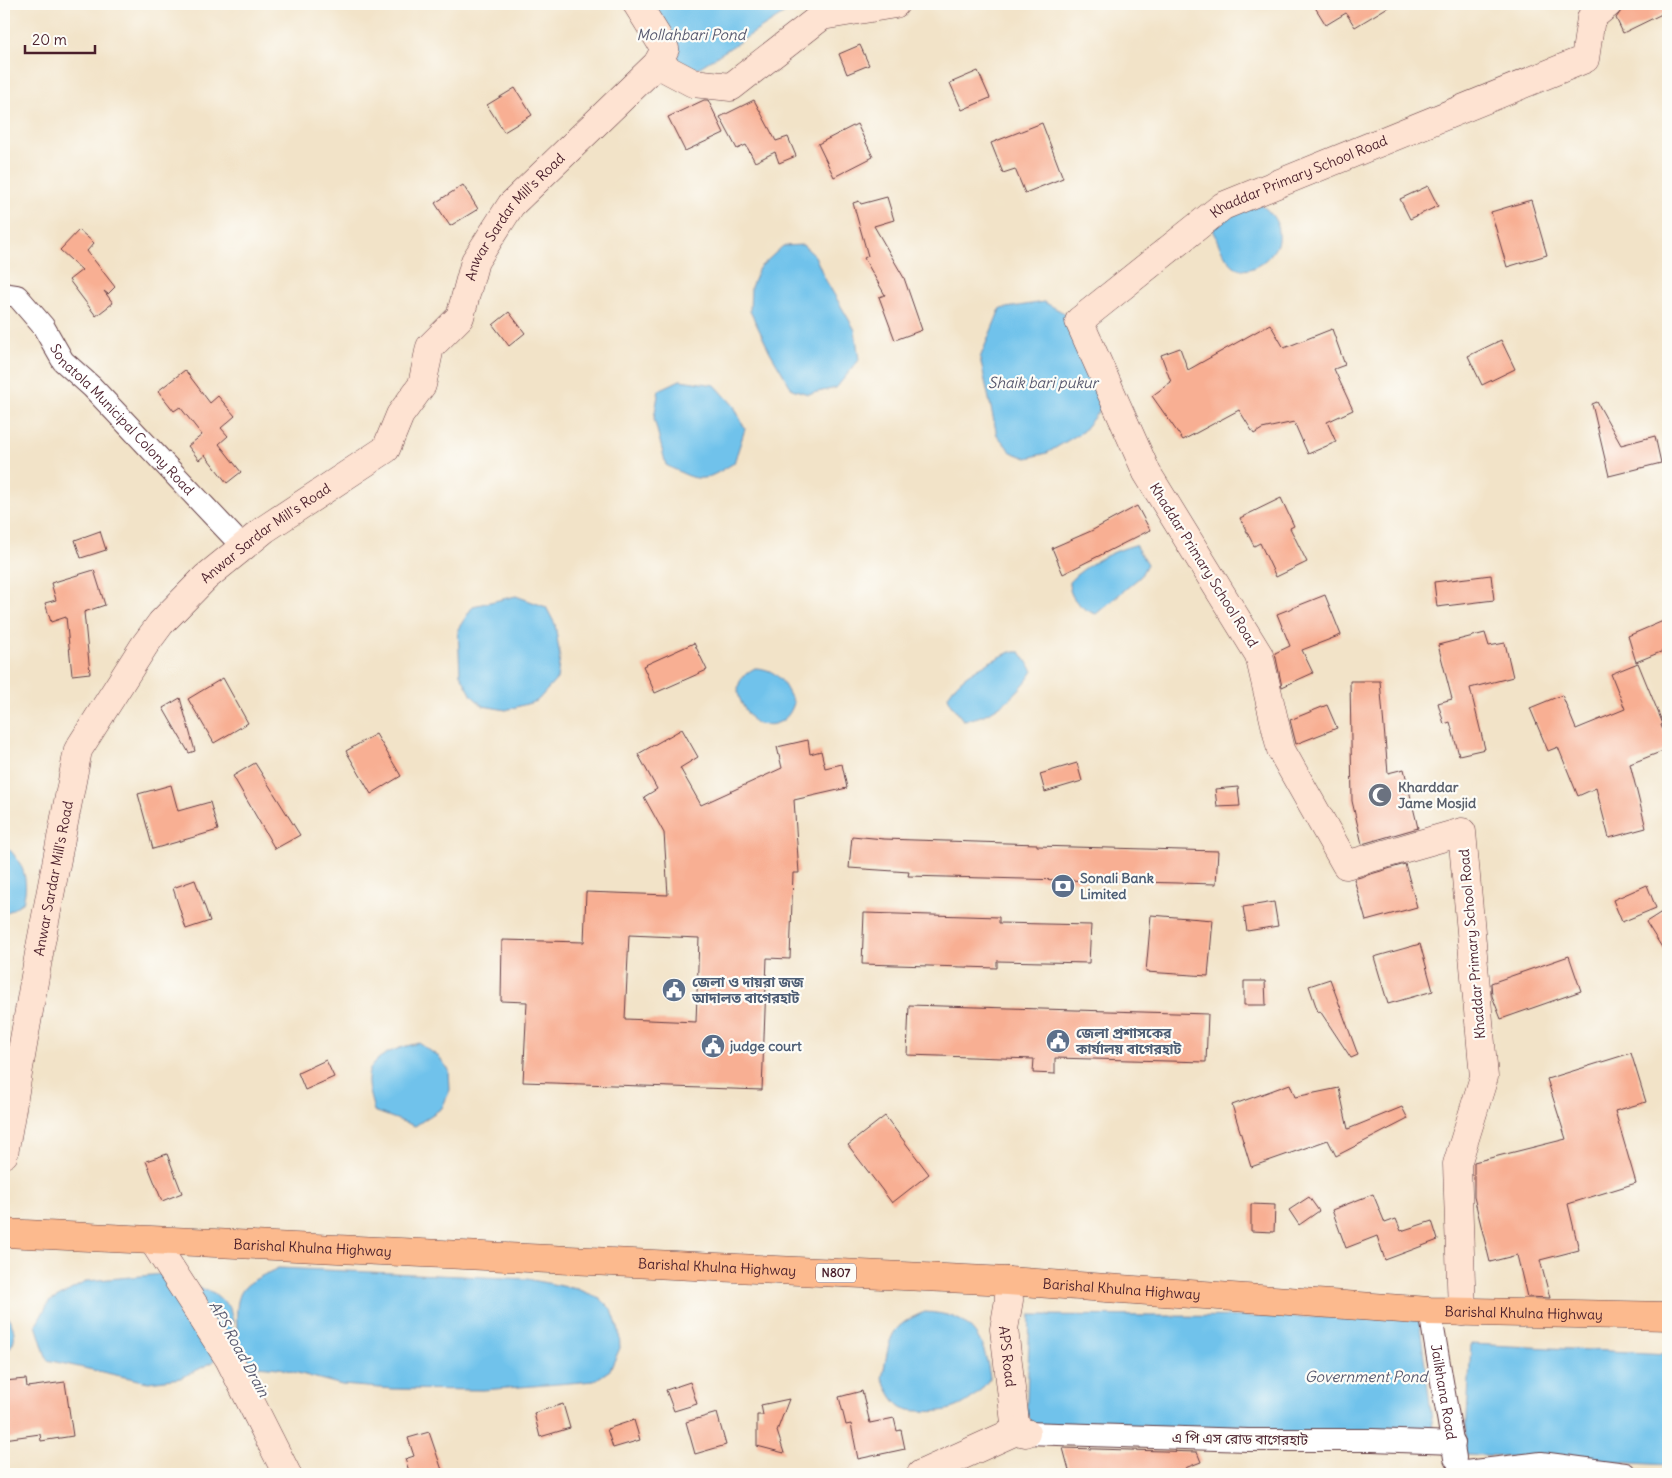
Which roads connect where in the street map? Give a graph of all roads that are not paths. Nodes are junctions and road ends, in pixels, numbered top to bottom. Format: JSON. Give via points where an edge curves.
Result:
{"nodes":[{"id":1,"x":636,"y":4,"type":"edge"},
{"id":2,"x":895,"y":4,"type":"edge"},
{"id":3,"x":1608,"y":4,"type":"edge"},
{"id":4,"x":657,"y":64,"type":"junction"},
{"id":5,"x":4,"y":294,"type":"edge"},
{"id":6,"x":243,"y":547,"type":"junction"},
{"id":7,"x":4,"y":1154,"type":"edge"},
{"id":8,"x":4,"y":1233,"type":"edge"},
{"id":9,"x":153,"y":1240,"type":"junction"},
{"id":10,"x":1008,"y":1281,"type":"junction"},
{"id":11,"x":1430,"y":1311,"type":"junction"},
{"id":12,"x":1462,"y":1312,"type":"junction"},
{"id":13,"x":1668,"y":1316,"type":"edge"},
{"id":14,"x":1021,"y":1432,"type":"junction"},
{"id":15,"x":1454,"y":1443,"type":"junction"},
{"id":16,"x":287,"y":1474,"type":"edge"},
{"id":17,"x":921,"y":1474,"type":"edge"},
{"id":18,"x":1457,"y":1474,"type":"edge"},
{"id":19,"x":1625,"y":1474,"type":"edge"}],
"edges":[{"from":1,"to":4,"type":"street","via":[[665,49]]},
{"from":2,"to":4,"type":"street","via":[[822,16],[731,87],[694,84]]},
{"from":3,"to":12,"type":"street","name":"Khaddar Primary School Road","via":[[1591,18],[1585,59],[1224,206],[1079,321],[1147,473],[1259,655],[1281,750],[1346,866],[1462,832],[1484,1077],[1457,1164]]},
{"from":4,"to":6,"type":"street","name":"Anwar Sardar Mill's Road","via":[[511,205],[475,261],[460,316],[430,346],[422,385],[400,415],[386,449]]},
{"from":5,"to":6,"type":"street","name":"Sonatola Municipal Colony Road","via":[[17,296],[42,326],[64,361]]},
{"from":6,"to":7,"type":"street","name":"Anwar Sardar Mill's Road","via":[[206,577],[161,623],[78,750],[40,942]]},
{"from":8,"to":9,"type":"highway","name":"Barishal Khulna Highway","number":"N807"},
{"from":9,"to":10,"type":"highway","name":"Barishal Khulna Highway","number":"N807"},
{"from":9,"to":16,"type":"street","via":[[229,1359]]},
{"from":10,"to":11,"type":"highway","name":"Barishal Khulna Highway","number":"N807"},
{"from":10,"to":14,"type":"street","name":"APS Road","via":[[1009,1300],[1004,1329]]},
{"from":11,"to":12,"type":"highway","name":"Barishal Khulna Highway","number":"N807"},
{"from":11,"to":15,"type":"street","name":"Jailkhana Road"},
{"from":12,"to":13,"type":"highway","name":"Barishal Khulna Highway","number":"N807"},
{"from":14,"to":15,"type":"street","name":"এ পি এস রোড বাগেরহাট"},
{"from":14,"to":17,"type":"street"},
{"from":15,"to":18,"type":"street","name":"Jailkhana Road"},
{"from":18,"to":19,"type":"street","via":[[1542,1463]]}]}
